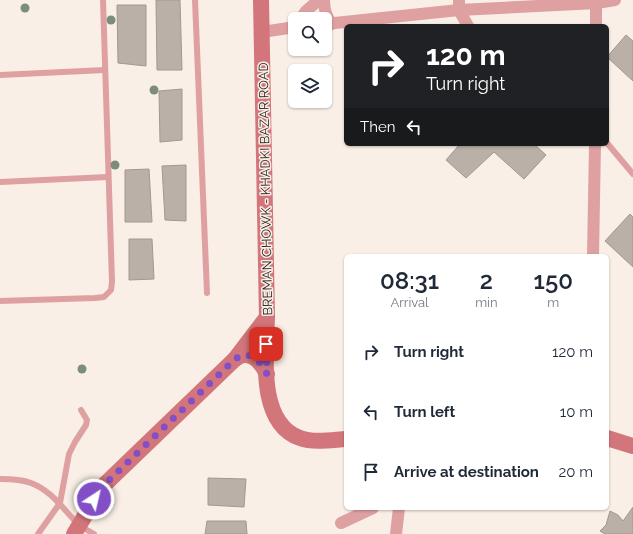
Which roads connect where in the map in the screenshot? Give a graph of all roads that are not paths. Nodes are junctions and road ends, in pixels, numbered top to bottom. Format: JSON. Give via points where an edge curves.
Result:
{"nodes":[{"id":1,"x":103,"y":0,"type":"edge"},
{"id":2,"x":195,"y":0,"type":"edge"},
{"id":3,"x":261,"y":0,"type":"edge"},
{"id":4,"x":319,"y":0,"type":"edge"},
{"id":5,"x":324,"y":0,"type":"edge"},
{"id":6,"x":615,"y":0,"type":"edge"},
{"id":7,"x":596,"y":1,"type":"edge"},
{"id":8,"x":459,"y":5,"type":"edge"},
{"id":9,"x":305,"y":12,"type":"edge"},
{"id":10,"x":326,"y":12,"type":"edge"},
{"id":11,"x":332,"y":23,"type":"edge"},
{"id":12,"x":467,"y":24,"type":"edge"},
{"id":13,"x":596,"y":24,"type":"edge"},
{"id":14,"x":288,"y":28,"type":"edge"},
{"id":15,"x":262,"y":32,"type":"junction"},
{"id":16,"x":105,"y":70,"type":"junction"},
{"id":17,"x":0,"y":75,"type":"edge"},
{"id":18,"x":609,"y":145,"type":"edge"},
{"id":19,"x":595,"y":146,"type":"edge"},
{"id":20,"x":633,"y":174,"type":"edge"},
{"id":21,"x":108,"y":177,"type":"junction"},
{"id":22,"x":0,"y":182,"type":"edge"},
{"id":23,"x":593,"y":254,"type":"edge"},
{"id":24,"x":207,"y":293,"type":"dead end"},
{"id":25,"x":0,"y":301,"type":"edge"},
{"id":26,"x":267,"y":317,"type":"junction"},
{"id":27,"x":235,"y":359,"type":"junction"},
{"id":28,"x":267,"y":374,"type":"junction"},
{"id":29,"x":81,"y":410,"type":"dead end"},
{"id":30,"x":344,"y":439,"type":"edge"},
{"id":31,"x":609,"y":439,"type":"edge"},
{"id":32,"x":633,"y":446,"type":"edge"},
{"id":33,"x":0,"y":479,"type":"edge"},
{"id":34,"x":60,"y":503,"type":"junction"},
{"id":35,"x":369,"y":510,"type":"edge"},
{"id":36,"x":399,"y":510,"type":"edge"},
{"id":37,"x":341,"y":523,"type":"dead end"},
{"id":38,"x":77,"y":529,"type":"edge"},
{"id":39,"x":38,"y":534,"type":"edge"},
{"id":40,"x":94,"y":534,"type":"edge"},
{"id":41,"x":396,"y":534,"type":"edge"}],
"edges":[{"from":1,"to":16,"type":"lane"},
{"from":2,"to":24,"type":"lane"},
{"from":3,"to":15,"type":"main road","name":"BREMAN CHOWK - KHADKI BAZAR ROAD"},
{"from":4,"to":9,"type":"street"},
{"from":5,"to":10,"type":"street"},
{"from":6,"to":7,"type":"street"},
{"from":7,"to":8,"type":"street"},
{"from":7,"to":13,"type":"street"},
{"from":8,"to":11,"type":"street"},
{"from":8,"to":12,"type":"street"},
{"from":14,"to":15,"type":"street"},
{"from":15,"to":26,"type":"main road","name":"BREMAN CHOWK - KHADKI BAZAR ROAD"},
{"from":16,"to":17,"type":"lane"},
{"from":16,"to":21,"type":"lane"},
{"from":18,"to":20,"type":"lane"},
{"from":19,"to":23,"type":"street"},
{"from":21,"to":22,"type":"lane"},
{"from":21,"to":25,"type":"lane","via":[[111,290],[104,297],[95,298]]},
{"from":26,"to":27,"type":"main road"},
{"from":26,"to":28,"type":"main road","name":"BREMAN CHOWK - KHADKI BAZAR ROAD"},
{"from":27,"to":28,"type":"main road","via":[[244,354],[250,356],[262,365]]},
{"from":27,"to":38,"type":"main road","via":[[102,487]]},
{"from":28,"to":30,"type":"main road","name":"BREMAN CHOWK - KHADKI BAZAR ROAD","via":[[268,398],[274,415],[284,428],[299,438],[311,441]]},
{"from":29,"to":34,"type":"lane","via":[[86,425],[69,454]]},
{"from":31,"to":32,"type":"main road"},
{"from":33,"to":34,"type":"lane","via":[[31,482],[51,494]]},
{"from":34,"to":38,"type":"lane"},
{"from":34,"to":39,"type":"lane"},
{"from":35,"to":37,"type":"street"},
{"from":36,"to":41,"type":"street"},
{"from":38,"to":40,"type":"lane"}]}
